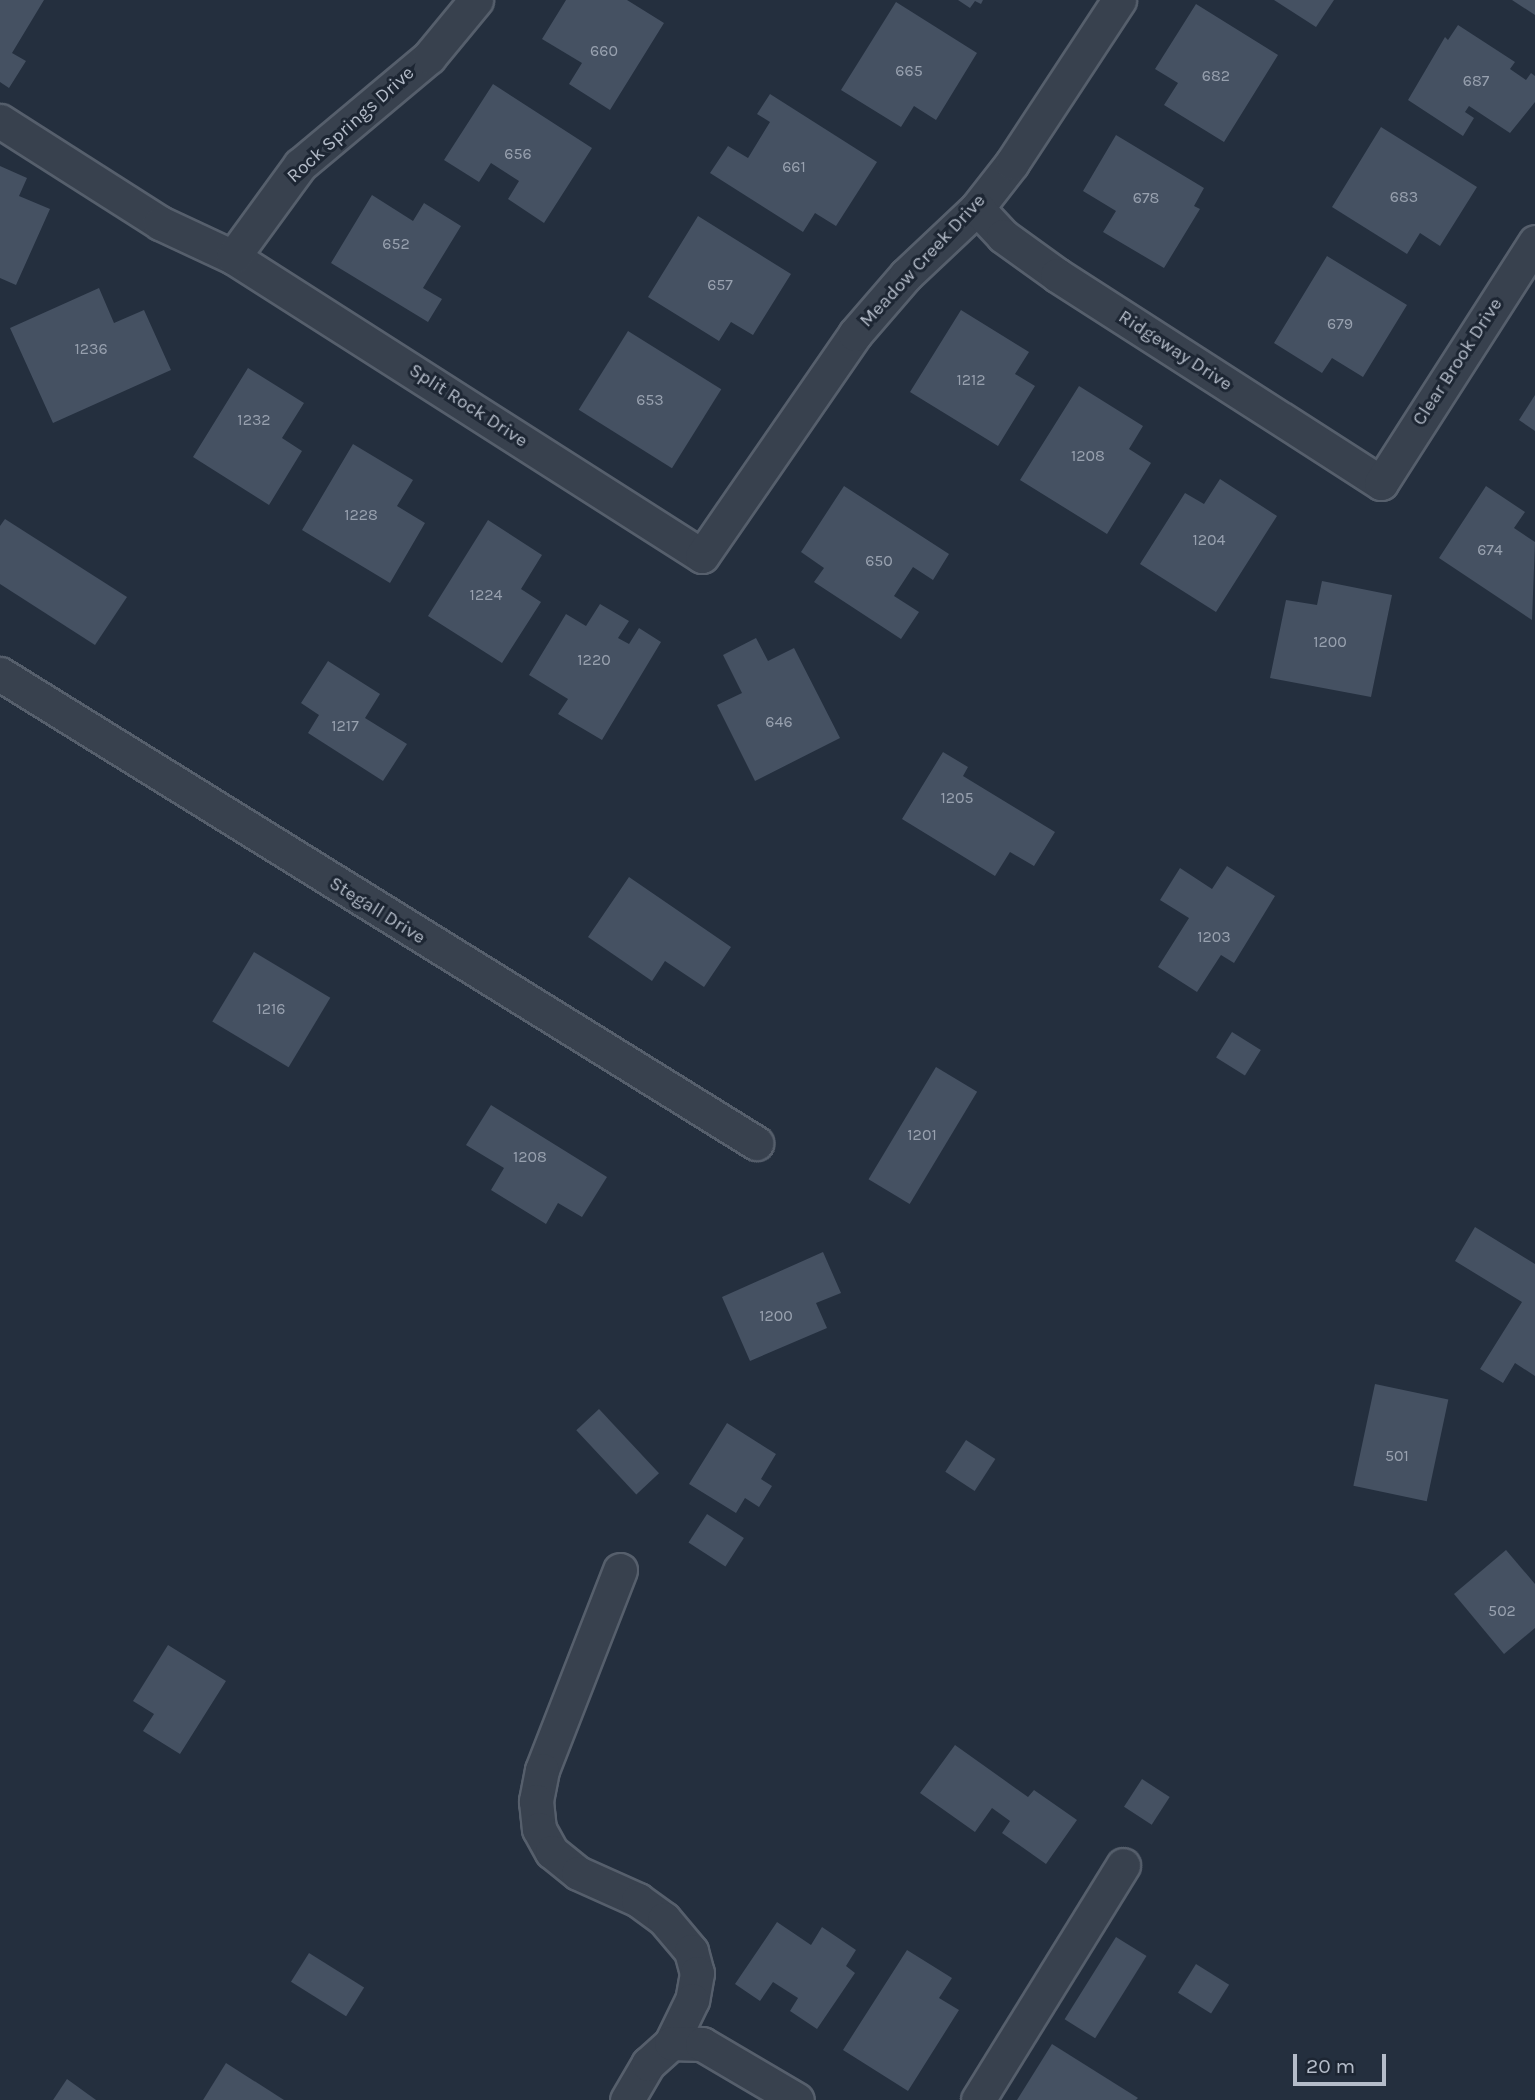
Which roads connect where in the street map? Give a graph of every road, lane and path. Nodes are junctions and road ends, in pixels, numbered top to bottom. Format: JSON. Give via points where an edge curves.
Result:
{"nodes":[{"id":1,"x":476,"y":0,"type":"edge"},
{"id":2,"x":1119,"y":0,"type":"edge"},
{"id":3,"x":0,"y":121,"type":"edge"},
{"id":4,"x":977,"y":208,"type":"junction"},
{"id":5,"x":1535,"y":242,"type":"edge"},
{"id":6,"x":233,"y":257,"type":"junction"},
{"id":7,"x":1381,"y":483,"type":"joint"},
{"id":8,"x":702,"y":556,"type":"joint"},
{"id":9,"x":0,"y":674,"type":"edge"},
{"id":10,"x":756,"y":1143,"type":"dead end"},
{"id":11,"x":620,"y":1570,"type":"dead end"},
{"id":12,"x":1123,"y":1865,"type":"dead end"},
{"id":13,"x":671,"y":2043,"type":"junction"},
{"id":14,"x":626,"y":2100,"type":"edge"},
{"id":15,"x":797,"y":2100,"type":"edge"},
{"id":16,"x":978,"y":2100,"type":"edge"}],
"edges":[{"from":1,"to":6,"type":"street","name":"Rock Springs Drive","via":[[429,57],[300,165]]},
{"from":2,"to":4,"type":"street","name":"Meadow Creek Drive","via":[[1034,133]]},
{"from":3,"to":6,"type":"street","name":"Split Rock Drive","via":[[160,223]]},
{"from":4,"to":7,"type":"street","name":"Ridgeway Drive","via":[[1003,236],[1056,275]]},
{"from":4,"to":8,"type":"street","name":"Meadow Creek Drive","via":[[906,275],[855,334]]},
{"from":5,"to":7,"type":"street","name":"Clear Brook Drive"},
{"from":6,"to":8,"type":"street","name":"Split Rock Drive"},
{"from":9,"to":10,"type":"street","name":"Stegall Drive"},
{"from":11,"to":13,"type":"street","via":[[566,1701],[536,1801],[539,1829],[552,1852],[578,1873],[638,1900],[664,1919],[691,1951],[697,1973],[692,2000]]},
{"from":12,"to":16,"type":"street"},
{"from":13,"to":14,"type":"street","via":[[648,2063]]},
{"from":13,"to":15,"type":"street","via":[[702,2044]]}]}
